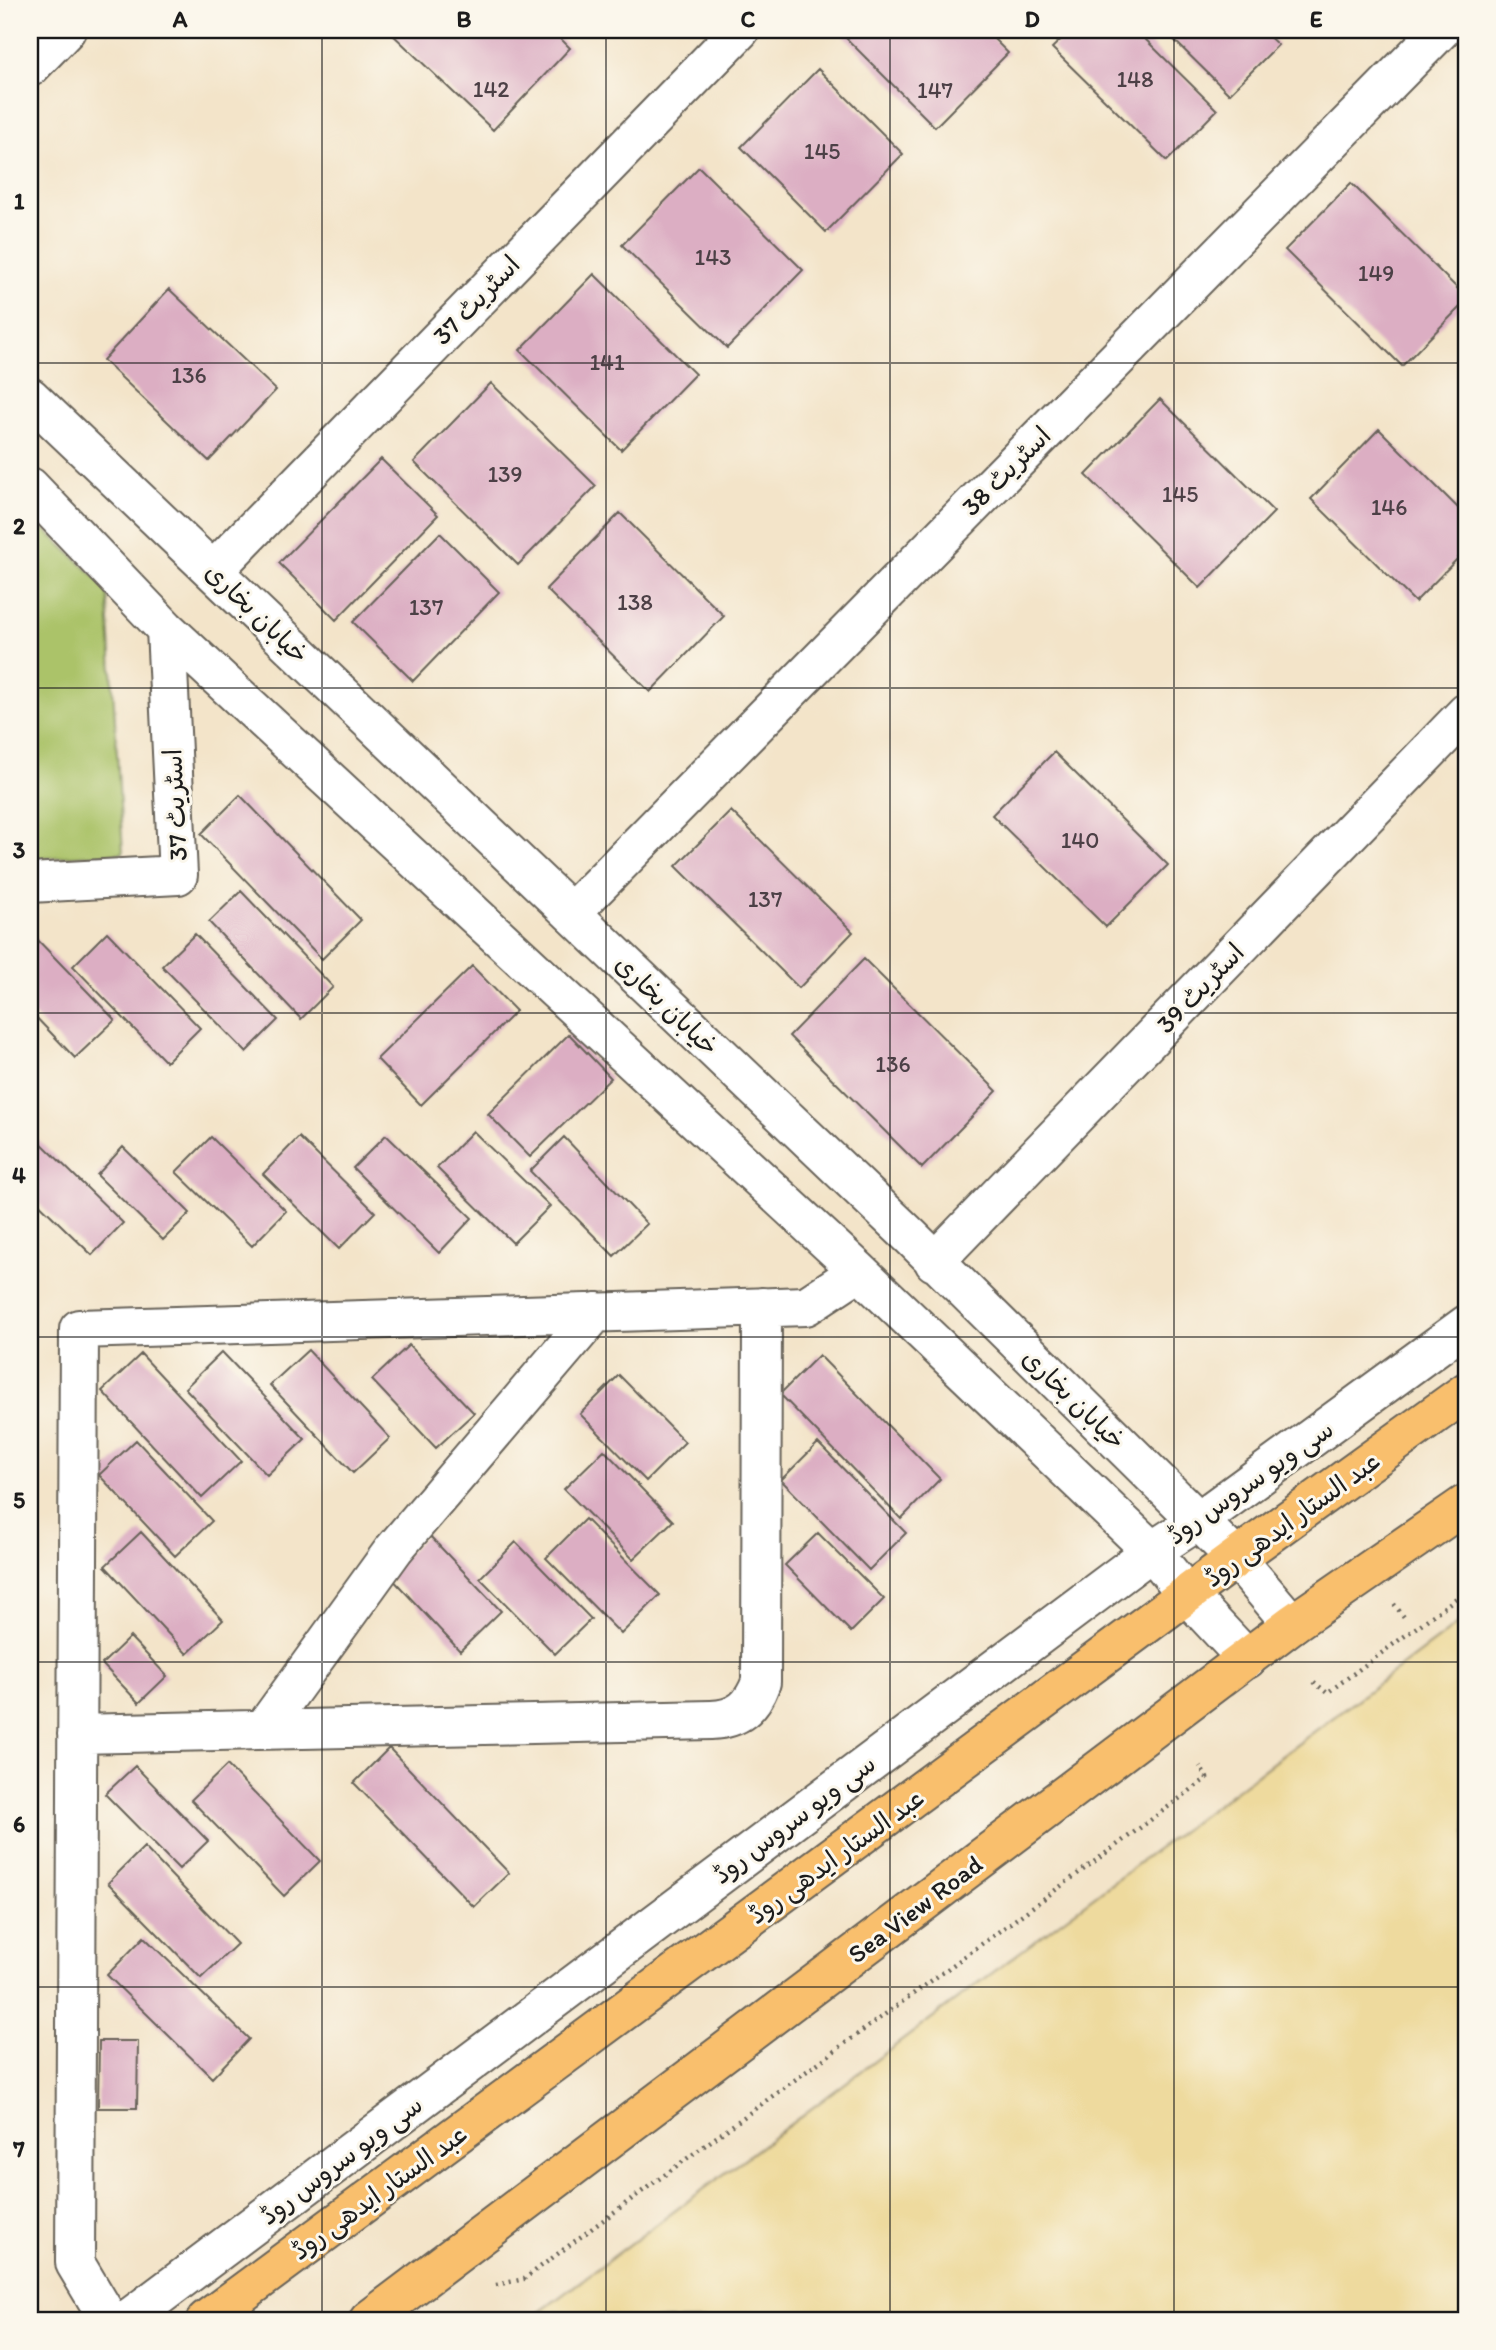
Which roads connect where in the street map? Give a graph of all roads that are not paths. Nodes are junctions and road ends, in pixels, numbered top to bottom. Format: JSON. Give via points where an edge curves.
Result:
{"nodes":[{"id":1,"x":66,"y":30,"type":"edge"},
{"id":2,"x":740,"y":30,"type":"edge"},
{"id":3,"x":1441,"y":30,"type":"edge"},
{"id":4,"x":30,"y":67,"type":"edge"},
{"id":5,"x":35,"y":414,"type":"edge"},
{"id":6,"x":30,"y":487,"type":"edge"},
{"id":7,"x":213,"y":571,"type":"junction"},
{"id":8,"x":166,"y":629,"type":"junction"},
{"id":9,"x":1466,"y":713,"type":"edge"},
{"id":10,"x":30,"y":883,"type":"edge"},
{"id":11,"x":571,"y":913,"type":"junction"},
{"id":12,"x":934,"y":1262,"type":"junction"},
{"id":13,"x":859,"y":1271,"type":"junction"},
{"id":14,"x":762,"y":1307,"type":"junction"},
{"id":15,"x":596,"y":1312,"type":"junction"},
{"id":16,"x":1466,"y":1325,"type":"edge"},
{"id":17,"x":1466,"y":1392,"type":"edge"},
{"id":18,"x":1466,"y":1504,"type":"edge"},
{"id":19,"x":1198,"y":1521,"type":"junction"},
{"id":20,"x":1152,"y":1551,"type":"junction"},
{"id":21,"x":1236,"y":1559,"type":"junction"},
{"id":22,"x":1188,"y":1596,"type":"junction"},
{"id":23,"x":1292,"y":1624,"type":"junction"},
{"id":24,"x":1247,"y":1659,"type":"junction"},
{"id":25,"x":263,"y":1730,"type":"junction"},
{"id":26,"x":77,"y":1734,"type":"junction"},
{"id":27,"x":109,"y":2320,"type":"edge"},
{"id":28,"x":127,"y":2320,"type":"edge"},
{"id":29,"x":206,"y":2320,"type":"edge"},
{"id":30,"x":369,"y":2320,"type":"edge"}],
"edges":[{"from":1,"to":4,"type":"street"},
{"from":2,"to":7,"type":"street","name":"اسٹریٹ 37"},
{"from":3,"to":11,"type":"street","name":"اسٹریٹ 38"},
{"from":5,"to":7,"type":"street","name":"خیابان بخاری"},
{"from":6,"to":8,"type":"street"},
{"from":7,"to":11,"type":"street","name":"خیابان بخاری"},
{"from":8,"to":10,"type":"street","name":"اسٹریٹ 37","via":[[178,875]]},
{"from":8,"to":13,"type":"street"},
{"from":9,"to":12,"type":"street","name":"اسٹریٹ 39"},
{"from":11,"to":12,"type":"street","name":"خیابان بخاری"},
{"from":12,"to":19,"type":"street","name":"خیابان بخاری"},
{"from":13,"to":14,"type":"street","via":[[806,1306]]},
{"from":13,"to":20,"type":"street"},
{"from":14,"to":15,"type":"street"},
{"from":14,"to":25,"type":"street","via":[[761,1682],[749,1706],[738,1714],[711,1720]]},
{"from":15,"to":25,"type":"street","via":[[394,1549]]},
{"from":15,"to":26,"type":"street","via":[[79,1329]]},
{"from":16,"to":19,"type":"street","name":"سی ویو سروس روڈ"},
{"from":17,"to":21,"type":"main road","name":"عبد الستار ایدھی روڈ"},
{"from":18,"to":23,"type":"main road","name":"Sea View Road"},
{"from":19,"to":20,"type":"street","name":"سی ویو سروس روڈ"},
{"from":19,"to":21,"type":"street","name":"خیابان بخاری"},
{"from":20,"to":22,"type":"street"},
{"from":20,"to":28,"type":"street","name":"سی ویو سروس روڈ"},
{"from":21,"to":22,"type":"main road","name":"عبد الستار ایدھی روڈ"},
{"from":21,"to":23,"type":"street","name":"خیابان بخاری"},
{"from":22,"to":24,"type":"street"},
{"from":22,"to":29,"type":"main road","name":"عبد الستار ایدھی روڈ"},
{"from":23,"to":24,"type":"main road","name":"Sea View Road"},
{"from":24,"to":30,"type":"main road","name":"Sea View Road"},
{"from":25,"to":26,"type":"street"},
{"from":26,"to":27,"type":"street","via":[[75,2263]]}]}
